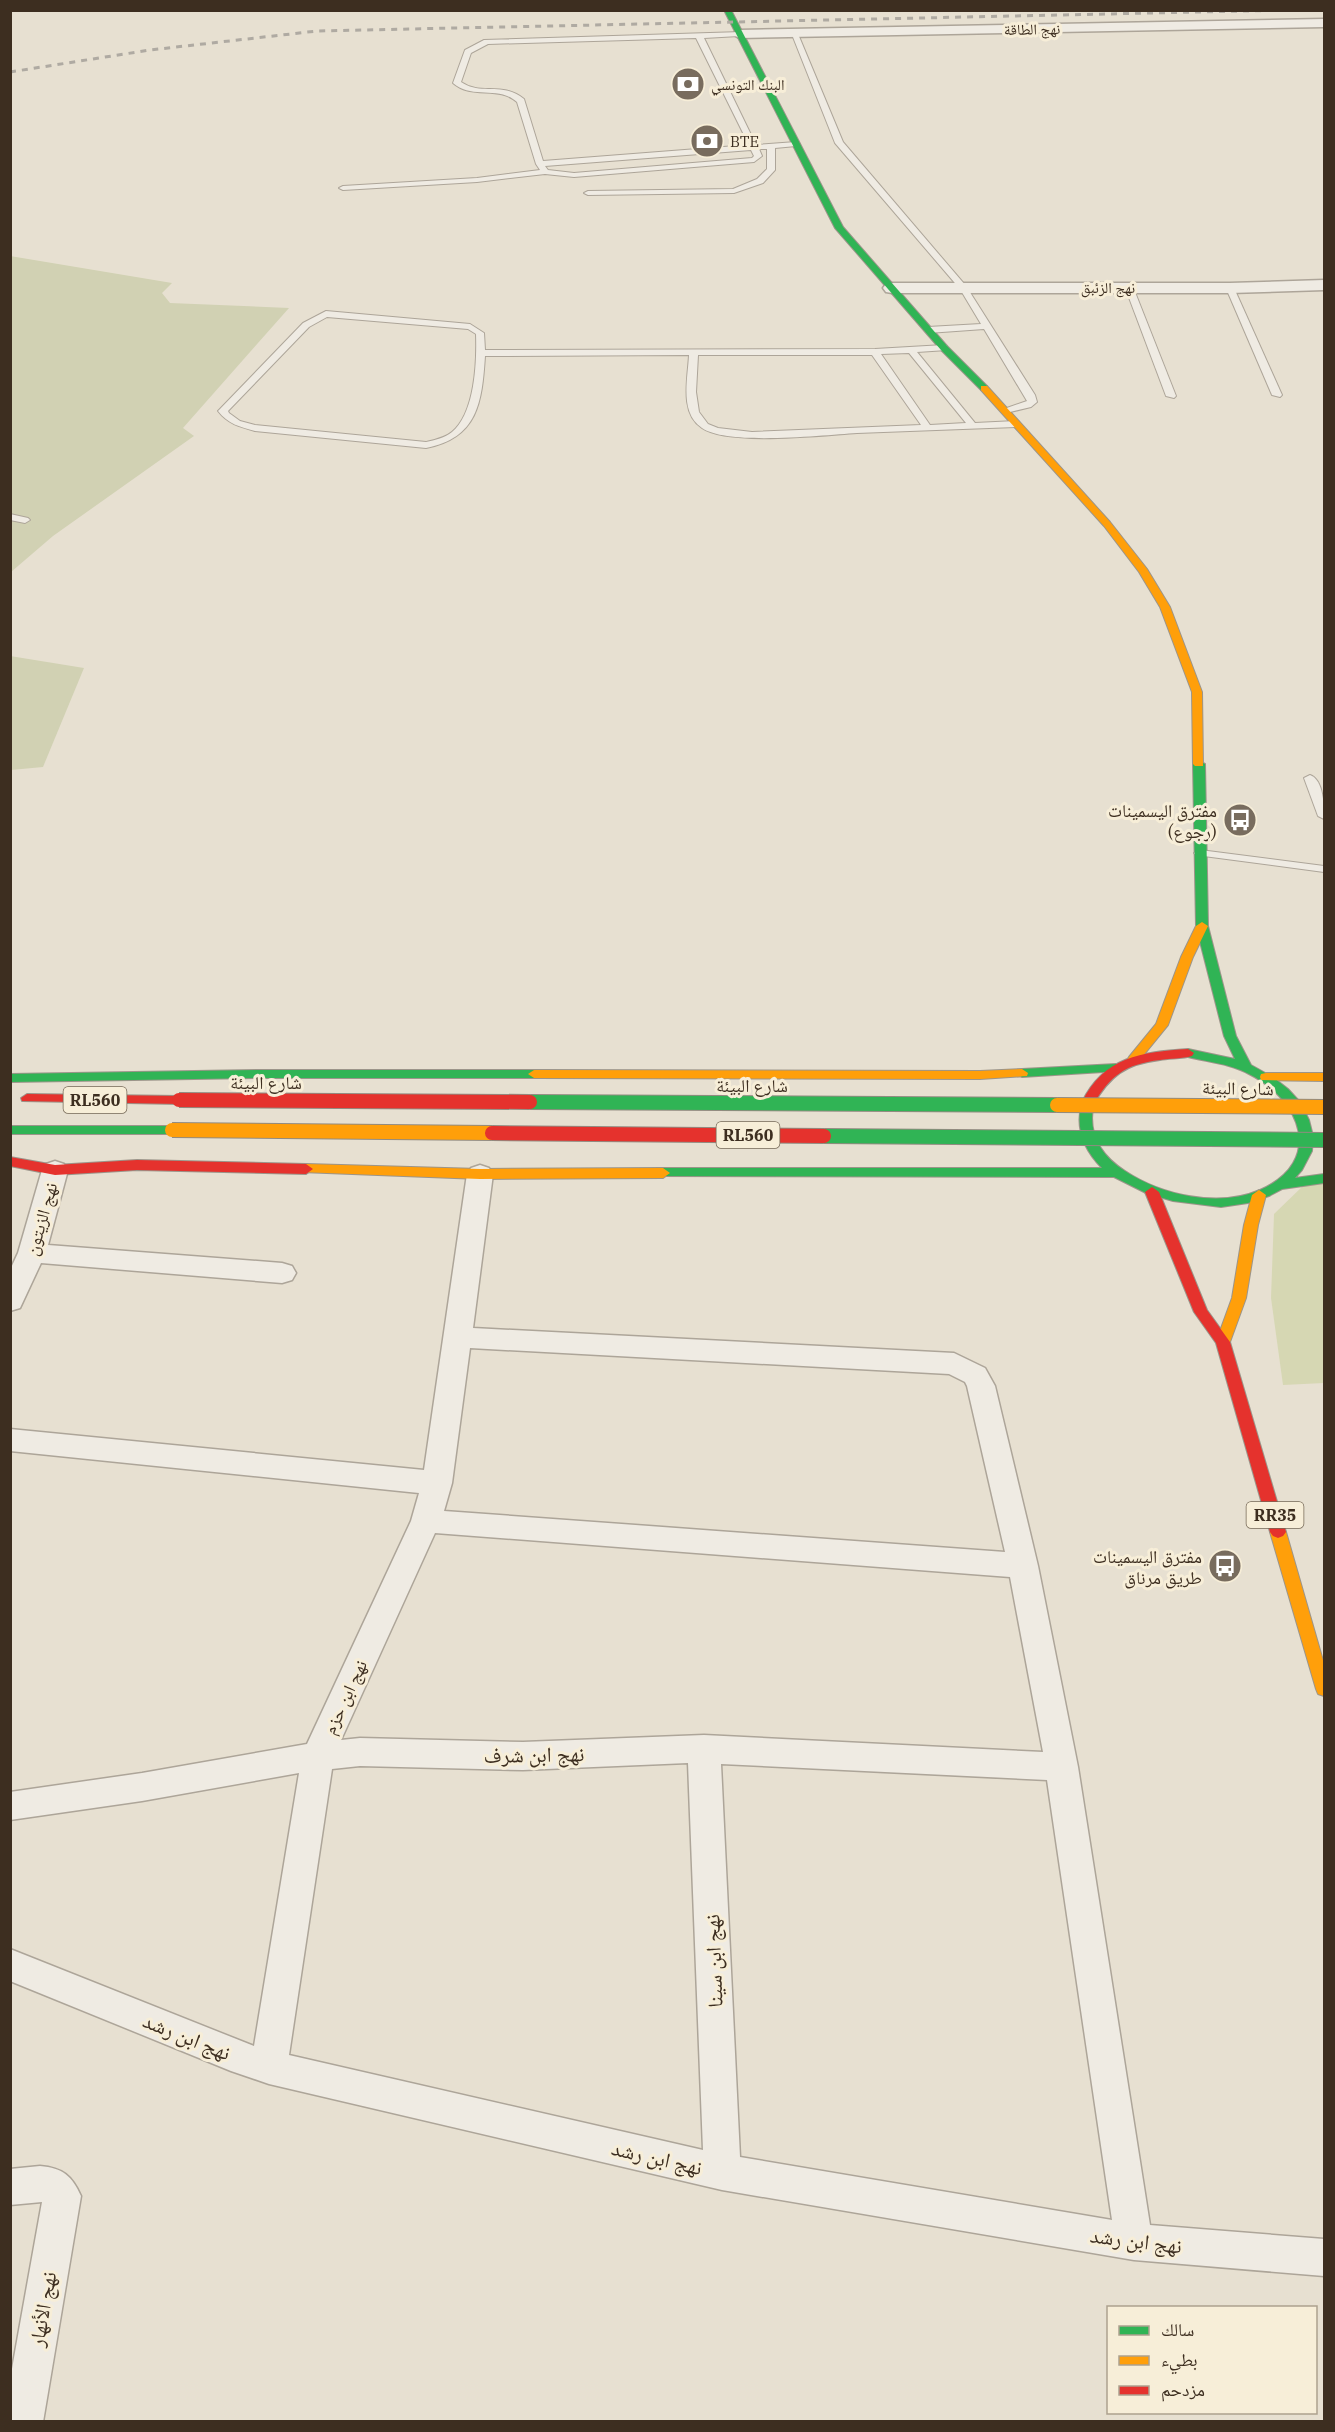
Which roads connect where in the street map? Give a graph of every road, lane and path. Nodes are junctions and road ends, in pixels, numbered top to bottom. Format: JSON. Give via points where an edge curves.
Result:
{"nodes":[{"id":1,"x":727,"y":10,"type":"edge"},
{"id":2,"x":1324,"y":23,"type":"edge"},
{"id":3,"x":740,"y":34,"type":"junction"},
{"id":4,"x":794,"y":34,"type":"junction"},
{"id":5,"x":699,"y":36,"type":"junction"},
{"id":6,"x":796,"y":144,"type":"junction"},
{"id":7,"x":771,"y":146,"type":"junction"},
{"id":8,"x":754,"y":148,"type":"junction"},
{"id":9,"x":540,"y":164,"type":"junction"},
{"id":10,"x":545,"y":172,"type":"junction"},
{"id":11,"x":343,"y":188,"type":"dead end"},
{"id":12,"x":588,"y":193,"type":"dead end"},
{"id":13,"x":1324,"y":285,"type":"edge"},
{"id":14,"x":1130,"y":286,"type":"junction"},
{"id":15,"x":892,"y":288,"type":"junction"},
{"id":16,"x":963,"y":288,"type":"junction"},
{"id":17,"x":1230,"y":288,"type":"junction"},
{"id":18,"x":987,"y":326,"type":"junction"},
{"id":19,"x":928,"y":330,"type":"junction"},
{"id":20,"x":944,"y":348,"type":"junction"},
{"id":21,"x":911,"y":350,"type":"junction"},
{"id":22,"x":875,"y":352,"type":"junction"},
{"id":23,"x":481,"y":353,"type":"junction"},
{"id":24,"x":694,"y":354,"type":"junction"},
{"id":25,"x":1277,"y":394,"type":"dead end"},
{"id":26,"x":1171,"y":396,"type":"dead end"},
{"id":27,"x":1006,"y":410,"type":"junction"},
{"id":28,"x":1016,"y":424,"type":"junction"},
{"id":29,"x":973,"y":426,"type":"junction"},
{"id":30,"x":928,"y":429,"type":"junction"},
{"id":31,"x":10,"y":517,"type":"edge"},
{"id":32,"x":25,"y":520,"type":"dead end"},
{"id":33,"x":1310,"y":778,"type":"dead end"},
{"id":34,"x":1324,"y":816,"type":"edge"},
{"id":35,"x":1200,"y":853,"type":"junction"},
{"id":36,"x":1324,"y":869,"type":"edge"},
{"id":37,"x":1202,"y":926,"type":"junction"},
{"id":38,"x":1133,"y":1060,"type":"junction"},
{"id":39,"x":1245,"y":1066,"type":"junction"},
{"id":40,"x":1116,"y":1068,"type":"junction"},
{"id":41,"x":1266,"y":1077,"type":"junction"},
{"id":42,"x":1324,"y":1077,"type":"edge"},
{"id":43,"x":10,"y":1078,"type":"edge"},
{"id":44,"x":10,"y":1098,"type":"edge"},
{"id":45,"x":1324,"y":1107,"type":"edge"},
{"id":46,"x":10,"y":1130,"type":"edge"},
{"id":47,"x":1324,"y":1140,"type":"edge"},
{"id":48,"x":10,"y":1161,"type":"edge"},
{"id":49,"x":55,"y":1170,"type":"junction"},
{"id":50,"x":1116,"y":1172,"type":"junction"},
{"id":51,"x":480,"y":1174,"type":"junction"},
{"id":52,"x":1324,"y":1179,"type":"edge"},
{"id":53,"x":1282,"y":1184,"type":"junction"},
{"id":54,"x":1152,"y":1192,"type":"junction"},
{"id":55,"x":1259,"y":1195,"type":"junction"},
{"id":56,"x":32,"y":1253,"type":"junction"},
{"id":57,"x":282,"y":1272,"type":"dead end"},
{"id":58,"x":10,"y":1301,"type":"edge"},
{"id":59,"x":458,"y":1337,"type":"junction"},
{"id":60,"x":1223,"y":1342,"type":"junction"},
{"id":61,"x":10,"y":1440,"type":"edge"},
{"id":62,"x":437,"y":1483,"type":"junction"},
{"id":63,"x":426,"y":1521,"type":"junction"},
{"id":64,"x":1023,"y":1566,"type":"junction"},
{"id":65,"x":1323,"y":1675,"type":"edge"},
{"id":66,"x":704,"y":1749,"type":"junction"},
{"id":67,"x":318,"y":1755,"type":"junction"},
{"id":68,"x":1062,"y":1767,"type":"junction"},
{"id":69,"x":10,"y":1806,"type":"edge"},
{"id":70,"x":10,"y":1965,"type":"edge"},
{"id":71,"x":269,"y":2067,"type":"junction"},
{"id":72,"x":722,"y":2172,"type":"junction"},
{"id":73,"x":10,"y":2187,"type":"edge"},
{"id":74,"x":1134,"y":2242,"type":"junction"},
{"id":75,"x":1324,"y":2258,"type":"edge"},
{"id":76,"x":23,"y":2421,"type":"edge"}],
"edges":[{"from":1,"to":3,"type":"main road"},
{"from":2,"to":4,"type":"street","name":"نهج الطاقة"},
{"from":3,"to":4,"type":"street","name":"نهج الطاقة"},
{"from":3,"to":5,"type":"lane"},
{"from":3,"to":6,"type":"main road"},
{"from":4,"to":16,"type":"lane","via":[[839,143]]},
{"from":5,"to":8,"type":"lane"},
{"from":5,"to":9,"type":"lane","via":[[487,42],[468,52],[459,86],[504,89],[516,95]]},
{"from":6,"to":7,"type":"lane"},
{"from":6,"to":15,"type":"main road","via":[[839,228]]},
{"from":7,"to":8,"type":"lane"},
{"from":7,"to":12,"type":"lane","via":[[771,170],[760,181],[734,191]]},
{"from":8,"to":9,"type":"lane"},
{"from":8,"to":10,"type":"lane","via":[[758,156],[744,162],[574,175]]},
{"from":9,"to":10,"type":"lane"},
{"from":10,"to":11,"type":"lane"},
{"from":13,"to":17,"type":"street","name":"نهج الزئبق"},
{"from":14,"to":16,"type":"street","name":"نهج الزئبق"},
{"from":14,"to":17,"type":"street","name":"نهج الزئبق"},
{"from":14,"to":26,"type":"lane"},
{"from":15,"to":16,"type":"street","name":"نهج الزئبق"},
{"from":15,"to":19,"type":"main road"},
{"from":16,"to":18,"type":"lane"},
{"from":17,"to":25,"type":"lane"},
{"from":18,"to":19,"type":"lane"},
{"from":18,"to":27,"type":"lane","via":[[1032,402]]},
{"from":19,"to":20,"type":"main road"},
{"from":20,"to":21,"type":"lane"},
{"from":20,"to":27,"type":"main road"},
{"from":21,"to":22,"type":"lane"},
{"from":21,"to":29,"type":"lane"},
{"from":22,"to":24,"type":"lane"},
{"from":22,"to":30,"type":"lane"},
{"from":23,"to":23,"type":"lane","via":[[480,333],[470,327],[326,314],[306,325],[223,411],[236,423],[255,429],[426,445],[444,441],[456,434],[471,412]]},
{"from":23,"to":24,"type":"lane"},
{"from":24,"to":30,"type":"lane","via":[[692,407],[705,426],[717,431],[752,435]]},
{"from":27,"to":28,"type":"main road"},
{"from":28,"to":29,"type":"lane"},
{"from":28,"to":35,"type":"main road","via":[[1107,525],[1165,607],[1197,692]]},
{"from":29,"to":30,"type":"lane"},
{"from":31,"to":32,"type":"lane"},
{"from":33,"to":34,"type":"lane"},
{"from":35,"to":36,"type":"lane"},
{"from":35,"to":37,"type":"main road"},
{"from":37,"to":38,"type":"main road","via":[[1162,1025]]},
{"from":37,"to":39,"type":"main road","via":[[1230,1036]]},
{"from":38,"to":39,"type":"main road","via":[[1188,1053]]},
{"from":38,"to":40,"type":"main road"},
{"from":39,"to":41,"type":"main road"},
{"from":40,"to":43,"type":"main road","via":[[980,1075],[250,1074]]},
{"from":40,"to":50,"type":"main road","via":[[1096,1084],[1084,1104],[1084,1128],[1095,1151]]},
{"from":41,"to":42,"type":"main road"},
{"from":41,"to":53,"type":"main road","via":[[1290,1096],[1304,1119],[1308,1143],[1300,1165]]},
{"from":44,"to":45,"type":"main road","name":"شارع البيئة","number":"RL560","bridge":true},
{"from":46,"to":47,"type":"main road","number":"RL560","bridge":true},
{"from":48,"to":49,"type":"main road"},
{"from":49,"to":51,"type":"main road","via":[[136,1165]]},
{"from":49,"to":56,"type":"street","name":"نهج الزيتون"},
{"from":50,"to":51,"type":"main road"},
{"from":50,"to":54,"type":"main road"},
{"from":51,"to":59,"type":"street","name":"نهج ابن حزم"},
{"from":52,"to":53,"type":"main road"},
{"from":53,"to":55,"type":"main road"},
{"from":54,"to":55,"type":"main road","via":[[1188,1200],[1225,1202]]},
{"from":54,"to":60,"type":"main road","number":"RR35","via":[[1201,1312]]},
{"from":55,"to":60,"type":"main road","via":[[1239,1298]]},
{"from":56,"to":57,"type":"street"},
{"from":56,"to":58,"type":"street","name":"نهج الزيتون"},
{"from":59,"to":62,"type":"street","name":"نهج ابن حزم"},
{"from":59,"to":64,"type":"street","via":[[964,1367],[981,1386]]},
{"from":60,"to":65,"type":"main road","number":"RR35"},
{"from":61,"to":62,"type":"street"},
{"from":62,"to":63,"type":"street","name":"نهج ابن حزم"},
{"from":63,"to":64,"type":"street"},
{"from":63,"to":67,"type":"street","name":"نهج ابن حزم"},
{"from":64,"to":68,"type":"street"},
{"from":66,"to":67,"type":"street","name":"نهج ابن شرف","via":[[523,1756],[360,1752]]},
{"from":66,"to":68,"type":"street","name":"نهج ابن شرف"},
{"from":66,"to":72,"type":"street","name":"نهج ابن سينا"},
{"from":67,"to":69,"type":"street","name":"نهج ابن شرف"},
{"from":67,"to":71,"type":"street","name":"نهج ابن حزم"},
{"from":68,"to":74,"type":"street"},
{"from":70,"to":71,"type":"street","name":"نهج ابن رشد"},
{"from":71,"to":72,"type":"street","name":"نهج ابن رشد"},
{"from":72,"to":74,"type":"street","name":"نهج ابن رشد"},
{"from":73,"to":76,"type":"street","name":"نهج الأنهار","via":[[51,2184],[62,2196]]},
{"from":74,"to":75,"type":"street","name":"نهج ابن رشد"}]}
